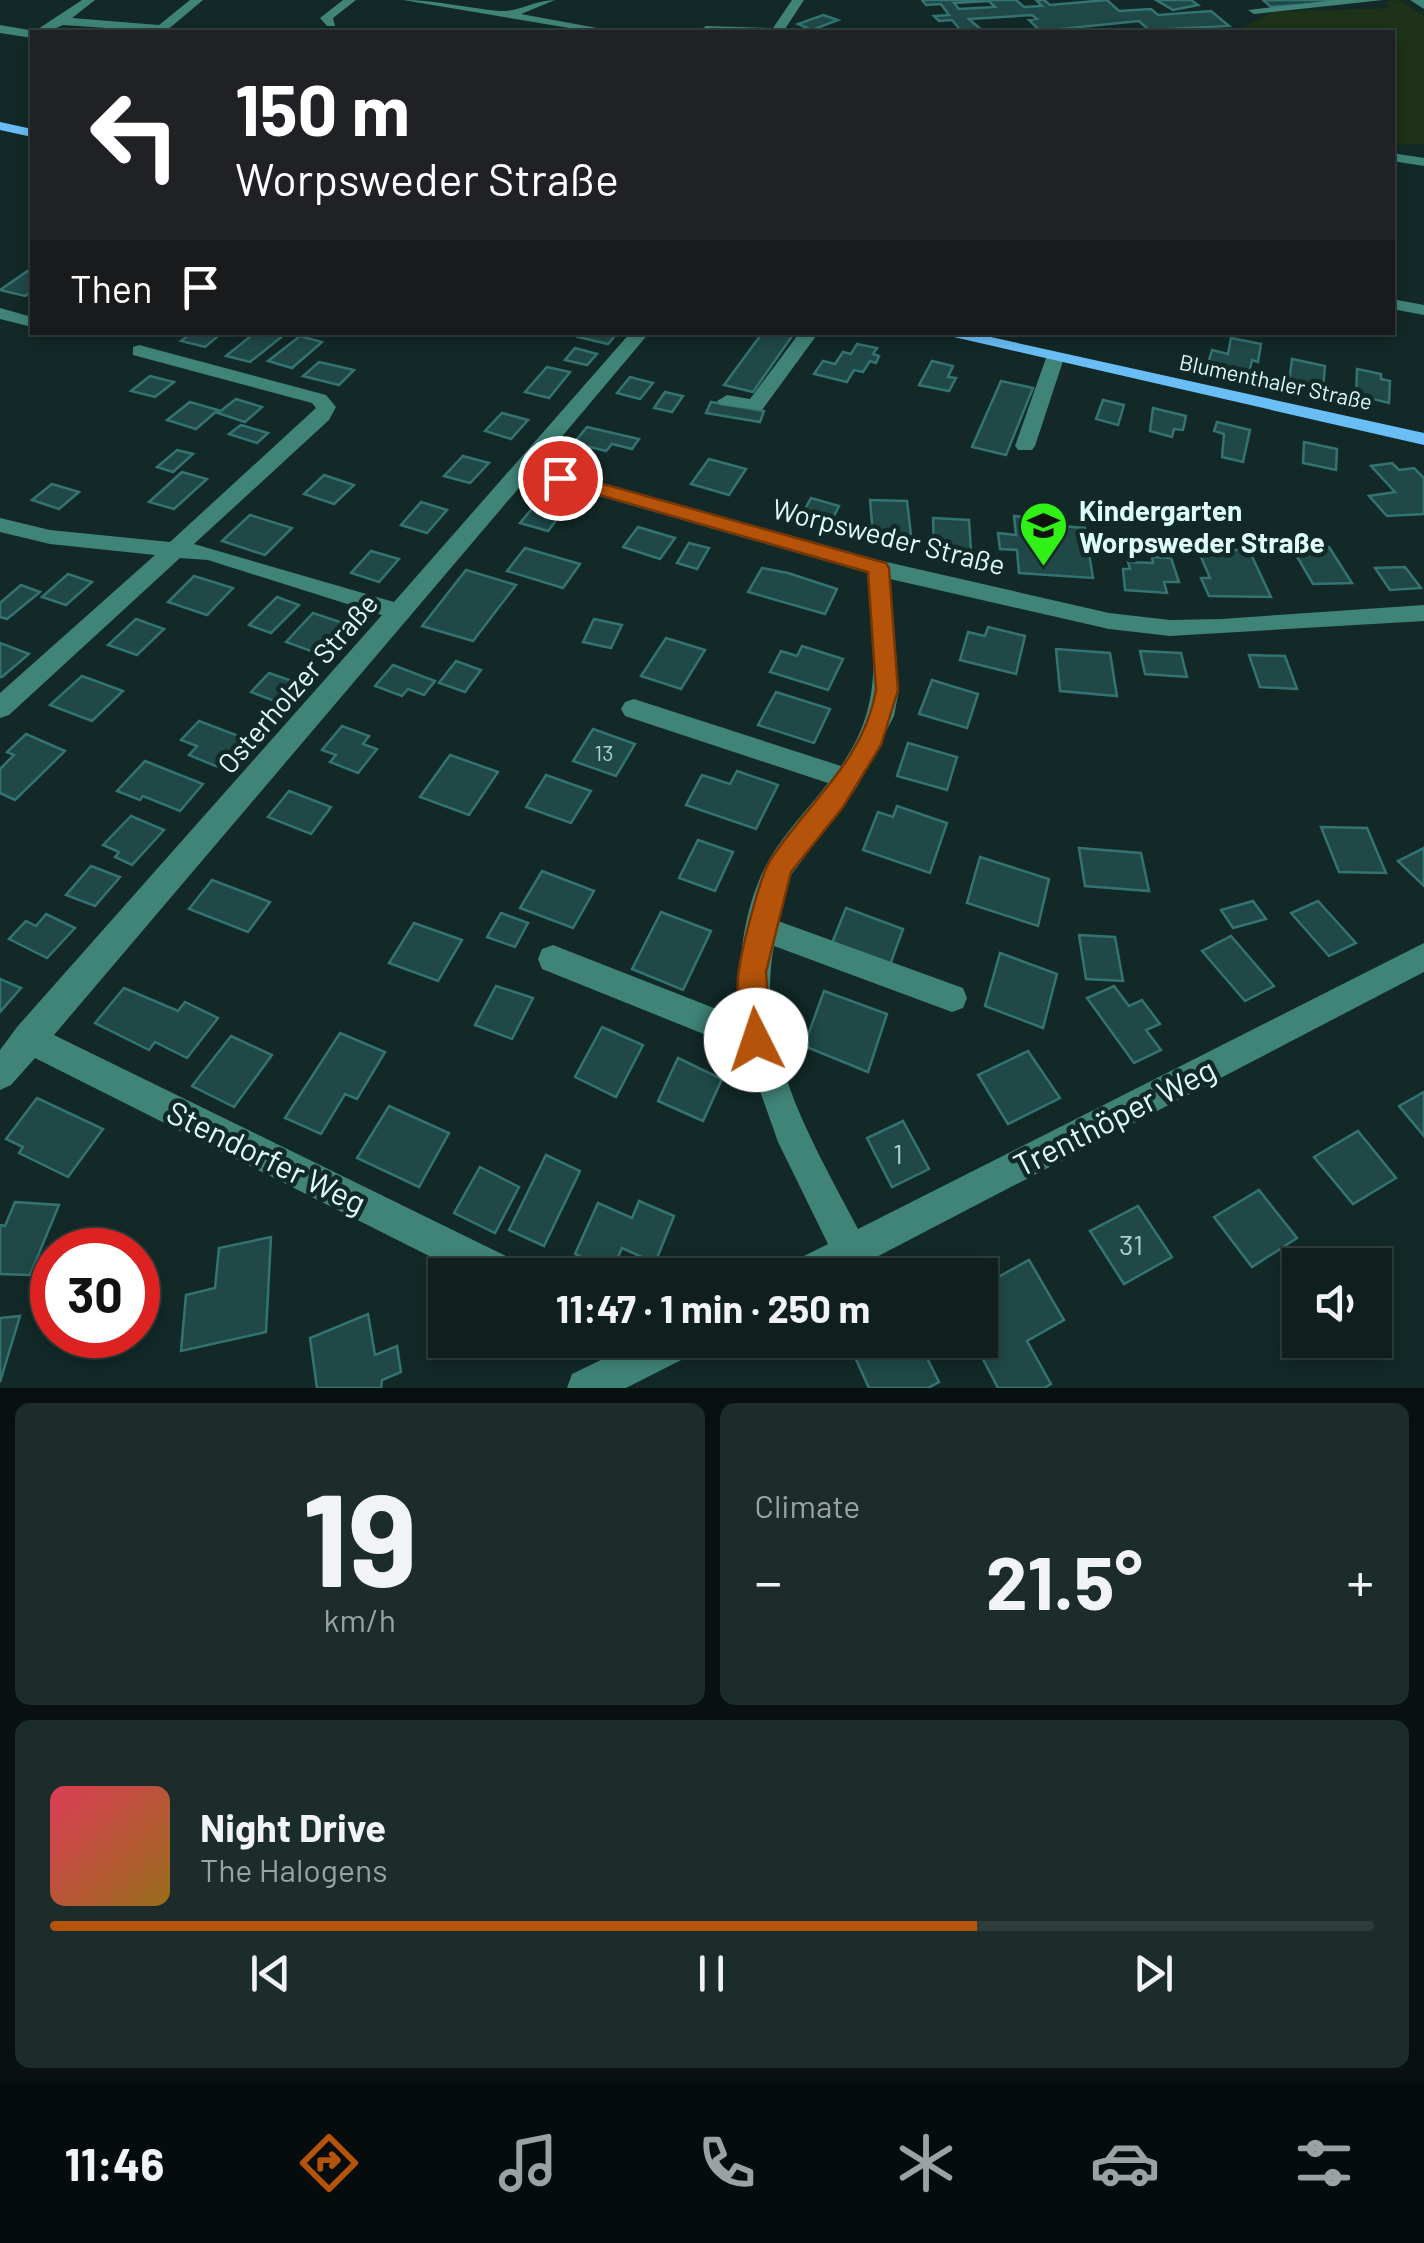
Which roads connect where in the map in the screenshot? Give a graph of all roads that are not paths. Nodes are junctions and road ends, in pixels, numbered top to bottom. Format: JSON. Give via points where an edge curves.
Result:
{"nodes":[{"id":1,"x":89,"y":0,"type":"edge"},
{"id":2,"x":198,"y":0,"type":"edge"},
{"id":3,"x":350,"y":0,"type":"edge"},
{"id":4,"x":409,"y":0,"type":"edge"},
{"id":5,"x":550,"y":0,"type":"edge"},
{"id":6,"x":798,"y":0,"type":"edge"},
{"id":7,"x":1377,"y":0,"type":"edge"},
{"id":8,"x":1416,"y":0,"type":"edge"},
{"id":9,"x":1424,"y":5,"type":"edge"},
{"id":10,"x":1270,"y":8,"type":"junction"},
{"id":11,"x":1254,"y":10,"type":"dead end"},
{"id":12,"x":506,"y":16,"type":"junction"},
{"id":13,"x":1284,"y":18,"type":"dead end"},
{"id":14,"x":61,"y":21,"type":"junction"},
{"id":15,"x":332,"y":23,"type":"dead end"},
{"id":16,"x":0,"y":29,"type":"edge"},
{"id":17,"x":44,"y":30,"type":"edge"},
{"id":18,"x":150,"y":30,"type":"edge"},
{"id":19,"x":161,"y":30,"type":"edge"},
{"id":20,"x":600,"y":30,"type":"edge"},
{"id":21,"x":777,"y":30,"type":"edge"},
{"id":22,"x":30,"y":34,"type":"edge"},
{"id":23,"x":0,"y":126,"type":"edge"},
{"id":24,"x":30,"y":131,"type":"edge"},
{"id":25,"x":1395,"y":157,"type":"edge"},
{"id":26,"x":1424,"y":162,"type":"edge"},
{"id":27,"x":1395,"y":305,"type":"edge"},
{"id":28,"x":1424,"y":310,"type":"edge"},
{"id":29,"x":0,"y":313,"type":"edge"},
{"id":30,"x":30,"y":321,"type":"edge"},
{"id":31,"x":638,"y":335,"type":"edge"},
{"id":32,"x":808,"y":335,"type":"edge"},
{"id":33,"x":954,"y":335,"type":"edge"},
{"id":34,"x":140,"y":351,"type":"dead end"},
{"id":35,"x":1055,"y":358,"type":"junction"},
{"id":36,"x":726,"y":401,"type":"dead end"},
{"id":37,"x":1424,"y":439,"type":"edge"},
{"id":38,"x":1025,"y":446,"type":"dead end"},
{"id":39,"x":525,"y":468,"type":"junction"},
{"id":40,"x":0,"y":525,"type":"edge"},
{"id":41,"x":177,"y":548,"type":"junction"},
{"id":42,"x":878,"y":568,"type":"junction"},
{"id":43,"x":398,"y":612,"type":"junction"},
{"id":44,"x":1424,"y":614,"type":"edge"},
{"id":45,"x":0,"y":708,"type":"edge"},
{"id":46,"x":634,"y":709,"type":"dead end"},
{"id":47,"x":848,"y":779,"type":"junction"},
{"id":48,"x":761,"y":928,"type":"junction"},
{"id":49,"x":1424,"y":958,"type":"edge"},
{"id":50,"x":553,"y":959,"type":"dead end"},
{"id":51,"x":952,"y":998,"type":"dead end"},
{"id":52,"x":28,"y":1038,"type":"junction"},
{"id":53,"x":756,"y":1040,"type":"junction"},
{"id":54,"x":0,"y":1074,"type":"edge"},
{"id":55,"x":850,"y":1251,"type":"junction"},
{"id":56,"x":472,"y":1258,"type":"edge"},
{"id":57,"x":837,"y":1258,"type":"edge"},
{"id":58,"x":636,"y":1358,"type":"edge"},
{"id":59,"x":586,"y":1388,"type":"edge"}],
"edges":[{"from":1,"to":14,"type":"street"},
{"from":2,"to":19,"type":"street"},
{"from":3,"to":15,"type":"street","via":[[326,18]]},
{"from":4,"to":12,"type":"street","via":[[475,17]]},
{"from":5,"to":12,"type":"street"},
{"from":6,"to":21,"type":"street"},
{"from":7,"to":10,"type":"street"},
{"from":8,"to":9,"type":"street"},
{"from":10,"to":11,"type":"street"},
{"from":10,"to":13,"type":"street"},
{"from":12,"to":20,"type":"street"},
{"from":14,"to":17,"type":"street"},
{"from":14,"to":18,"type":"street"},
{"from":16,"to":22,"type":"street"},
{"from":23,"to":24,"type":"main road"},
{"from":25,"to":26,"type":"street"},
{"from":27,"to":28,"type":"street"},
{"from":29,"to":30,"type":"street"},
{"from":31,"to":39,"type":"street","name":"Osterholzer Straße"},
{"from":32,"to":36,"type":"street","via":[[755,406]]},
{"from":33,"to":35,"type":"main road","name":"Blumenthaler Straße"},
{"from":34,"to":41,"type":"street","via":[[326,407]]},
{"from":35,"to":37,"type":"main road","name":"Blumenthaler Straße"},
{"from":35,"to":38,"type":"street"},
{"from":39,"to":42,"type":"street","name":"Worpsweder Straße"},
{"from":39,"to":43,"type":"street","name":"Osterholzer Straße"},
{"from":40,"to":41,"type":"street","via":[[98,544]]},
{"from":41,"to":43,"type":"street"},
{"from":41,"to":45,"type":"street"},
{"from":42,"to":44,"type":"street","name":"Worpsweder Straße","via":[[1108,621],[1170,628]]},
{"from":42,"to":47,"type":"street","via":[[887,690],[873,738]]},
{"from":43,"to":52,"type":"street","name":"Osterholzer Straße"},
{"from":46,"to":47,"type":"street"},
{"from":47,"to":48,"type":"street","via":[[780,867]]},
{"from":48,"to":51,"type":"street"},
{"from":48,"to":53,"type":"street","via":[[752,972]]},
{"from":49,"to":55,"type":"street","name":"Trenthöper Weg"},
{"from":50,"to":53,"type":"street"},
{"from":52,"to":54,"type":"street","name":"Osterholzer Straße"},
{"from":52,"to":56,"type":"street","name":"Stendorfer Weg"},
{"from":53,"to":55,"type":"street","via":[[784,1118]]},
{"from":55,"to":57,"type":"street","name":"Trenthöper Weg"},
{"from":58,"to":59,"type":"street"}]}
